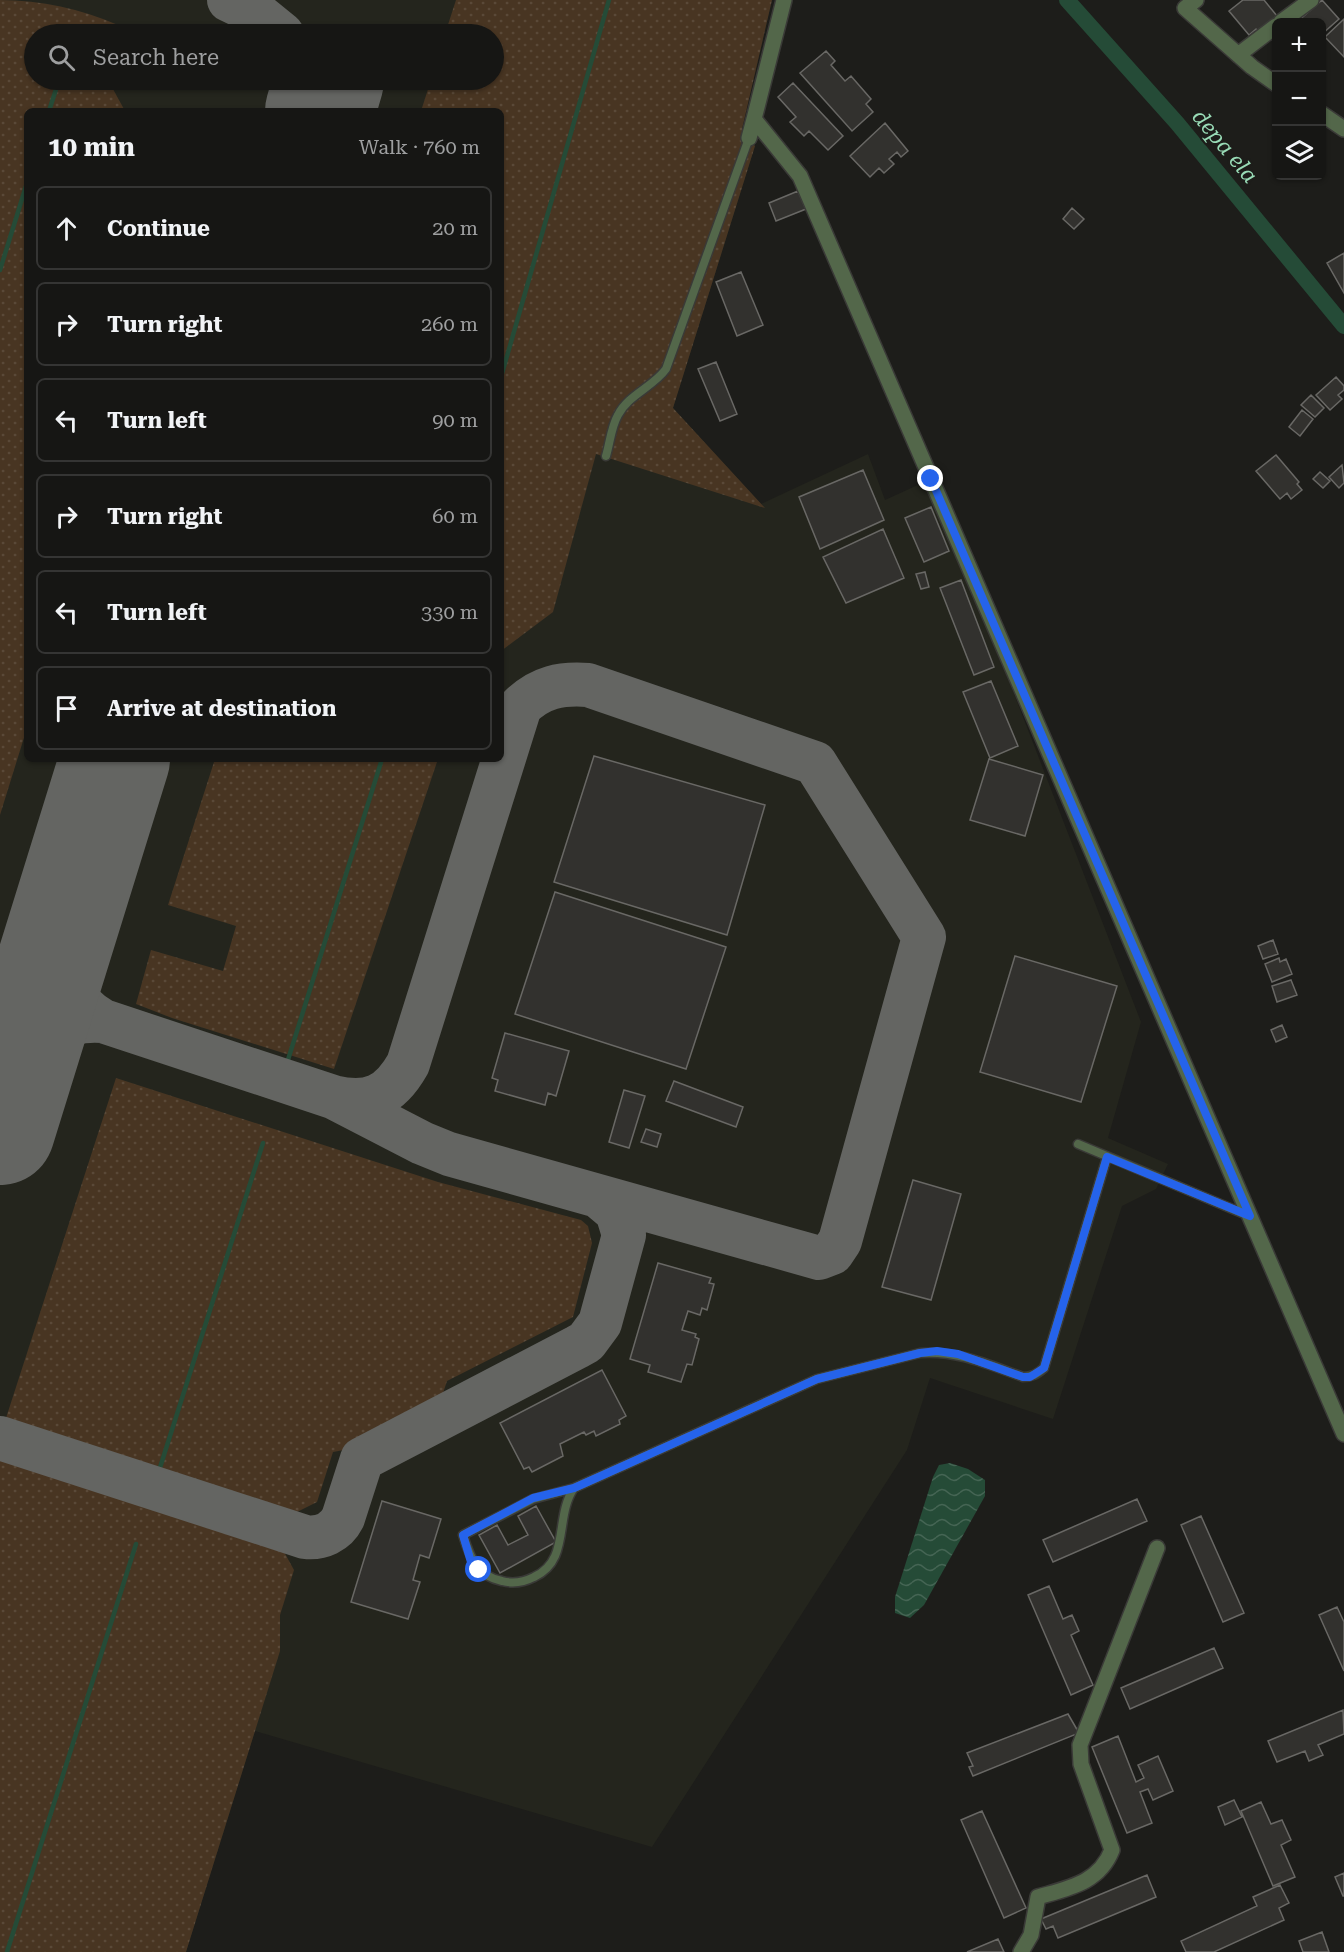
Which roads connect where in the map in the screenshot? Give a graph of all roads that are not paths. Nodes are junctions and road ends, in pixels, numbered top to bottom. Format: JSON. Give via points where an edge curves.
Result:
{"nodes":[{"id":1,"x":784,"y":0,"type":"edge"},
{"id":2,"x":1311,"y":0,"type":"edge"},
{"id":3,"x":1186,"y":3,"type":"edge"},
{"id":4,"x":1286,"y":18,"type":"edge"},
{"id":5,"x":1272,"y":29,"type":"edge"},
{"id":6,"x":1238,"y":55,"type":"junction"},
{"id":7,"x":1272,"y":81,"type":"edge"},
{"id":8,"x":1326,"y":117,"type":"edge"},
{"id":9,"x":754,"y":118,"type":"junction"},
{"id":10,"x":1344,"y":129,"type":"edge"},
{"id":11,"x":749,"y":138,"type":"joint"},
{"id":12,"x":606,"y":456,"type":"dead end"},
{"id":13,"x":1078,"y":1144,"type":"dead end"},
{"id":14,"x":1107,"y":1157,"type":"junction"},
{"id":15,"x":1250,"y":1216,"type":"junction"},
{"id":16,"x":1344,"y":1434,"type":"edge"},
{"id":17,"x":574,"y":1488,"type":"junction"},
{"id":18,"x":1157,"y":1548,"type":"dead end"},
{"id":19,"x":1021,"y":1952,"type":"edge"}],
"edges":[{"from":1,"to":9,"type":"street"},
{"from":2,"to":4,"type":"street"},
{"from":3,"to":6,"type":"street"},
{"from":5,"to":6,"type":"street"},
{"from":6,"to":7,"type":"street"},
{"from":8,"to":10,"type":"street"},
{"from":9,"to":11,"type":"street"},
{"from":9,"to":15,"type":"street","via":[[800,176]]},
{"from":11,"to":12,"type":"lane","via":[[666,369],[617,416]]},
{"from":13,"to":14,"type":"lane"},
{"from":14,"to":15,"type":"lane"},
{"from":14,"to":17,"type":"lane","via":[[1044,1368],[1038,1373],[1023,1377],[958,1354],[937,1351],[847,1370],[817,1379]]},
{"from":15,"to":16,"type":"street"},
{"from":17,"to":17,"type":"lane","via":[[533,1498],[463,1535],[471,1562],[493,1579],[509,1583],[541,1574],[553,1562],[560,1546],[566,1500]]},
{"from":18,"to":19,"type":"street","via":[[1080,1745],[1081,1764],[1112,1851],[1105,1867],[1076,1885],[1038,1897],[1031,1935]]}]}
